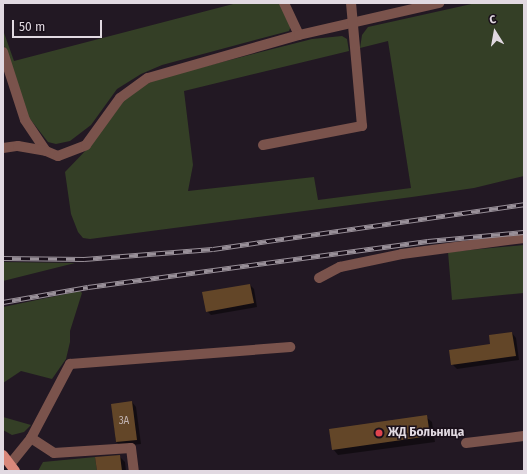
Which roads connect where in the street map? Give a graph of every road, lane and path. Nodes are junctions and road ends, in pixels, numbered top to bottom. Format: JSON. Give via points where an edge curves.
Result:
{"nodes":[{"id":1,"x":284,"y":3,"type":"edge"},
{"id":2,"x":350,"y":3,"type":"edge"},
{"id":3,"x":439,"y":3,"type":"edge"},
{"id":4,"x":353,"y":23,"type":"junction"},
{"id":5,"x":299,"y":35,"type":"junction"},
{"id":6,"x":3,"y":52,"type":"edge"},
{"id":7,"x":263,"y":145,"type":"dead end"},
{"id":8,"x":3,"y":148,"type":"edge"},
{"id":9,"x":46,"y":151,"type":"junction"},
{"id":10,"x":524,"y":238,"type":"edge"},
{"id":11,"x":319,"y":278,"type":"dead end"},
{"id":12,"x":290,"y":347,"type":"dead end"},
{"id":13,"x":524,"y":436,"type":"edge"},
{"id":14,"x":31,"y":438,"type":"junction"},
{"id":15,"x":466,"y":443,"type":"dead end"},
{"id":16,"x":3,"y":456,"type":"edge"},
{"id":17,"x":13,"y":467,"type":"edge"},
{"id":18,"x":134,"y":471,"type":"edge"}],
"edges":[{"from":1,"to":5,"type":"street"},
{"from":2,"to":4,"type":"street"},
{"from":3,"to":4,"type":"street"},
{"from":4,"to":5,"type":"street"},
{"from":4,"to":7,"type":"street","via":[[362,126]]},
{"from":5,"to":9,"type":"street","via":[[148,78],[120,98],[86,145],[58,156]]},
{"from":6,"to":9,"type":"street","via":[[25,120]]},
{"from":8,"to":9,"type":"street","via":[[18,146]]},
{"from":10,"to":11,"type":"street","via":[[402,254],[338,268],[329,275]]},
{"from":12,"to":14,"type":"street","via":[[70,364]]},
{"from":13,"to":15,"type":"street"},
{"from":14,"to":17,"type":"street"},
{"from":14,"to":18,"type":"street","via":[[54,453],[131,448]]},
{"from":16,"to":17,"type":"main road"}]}
